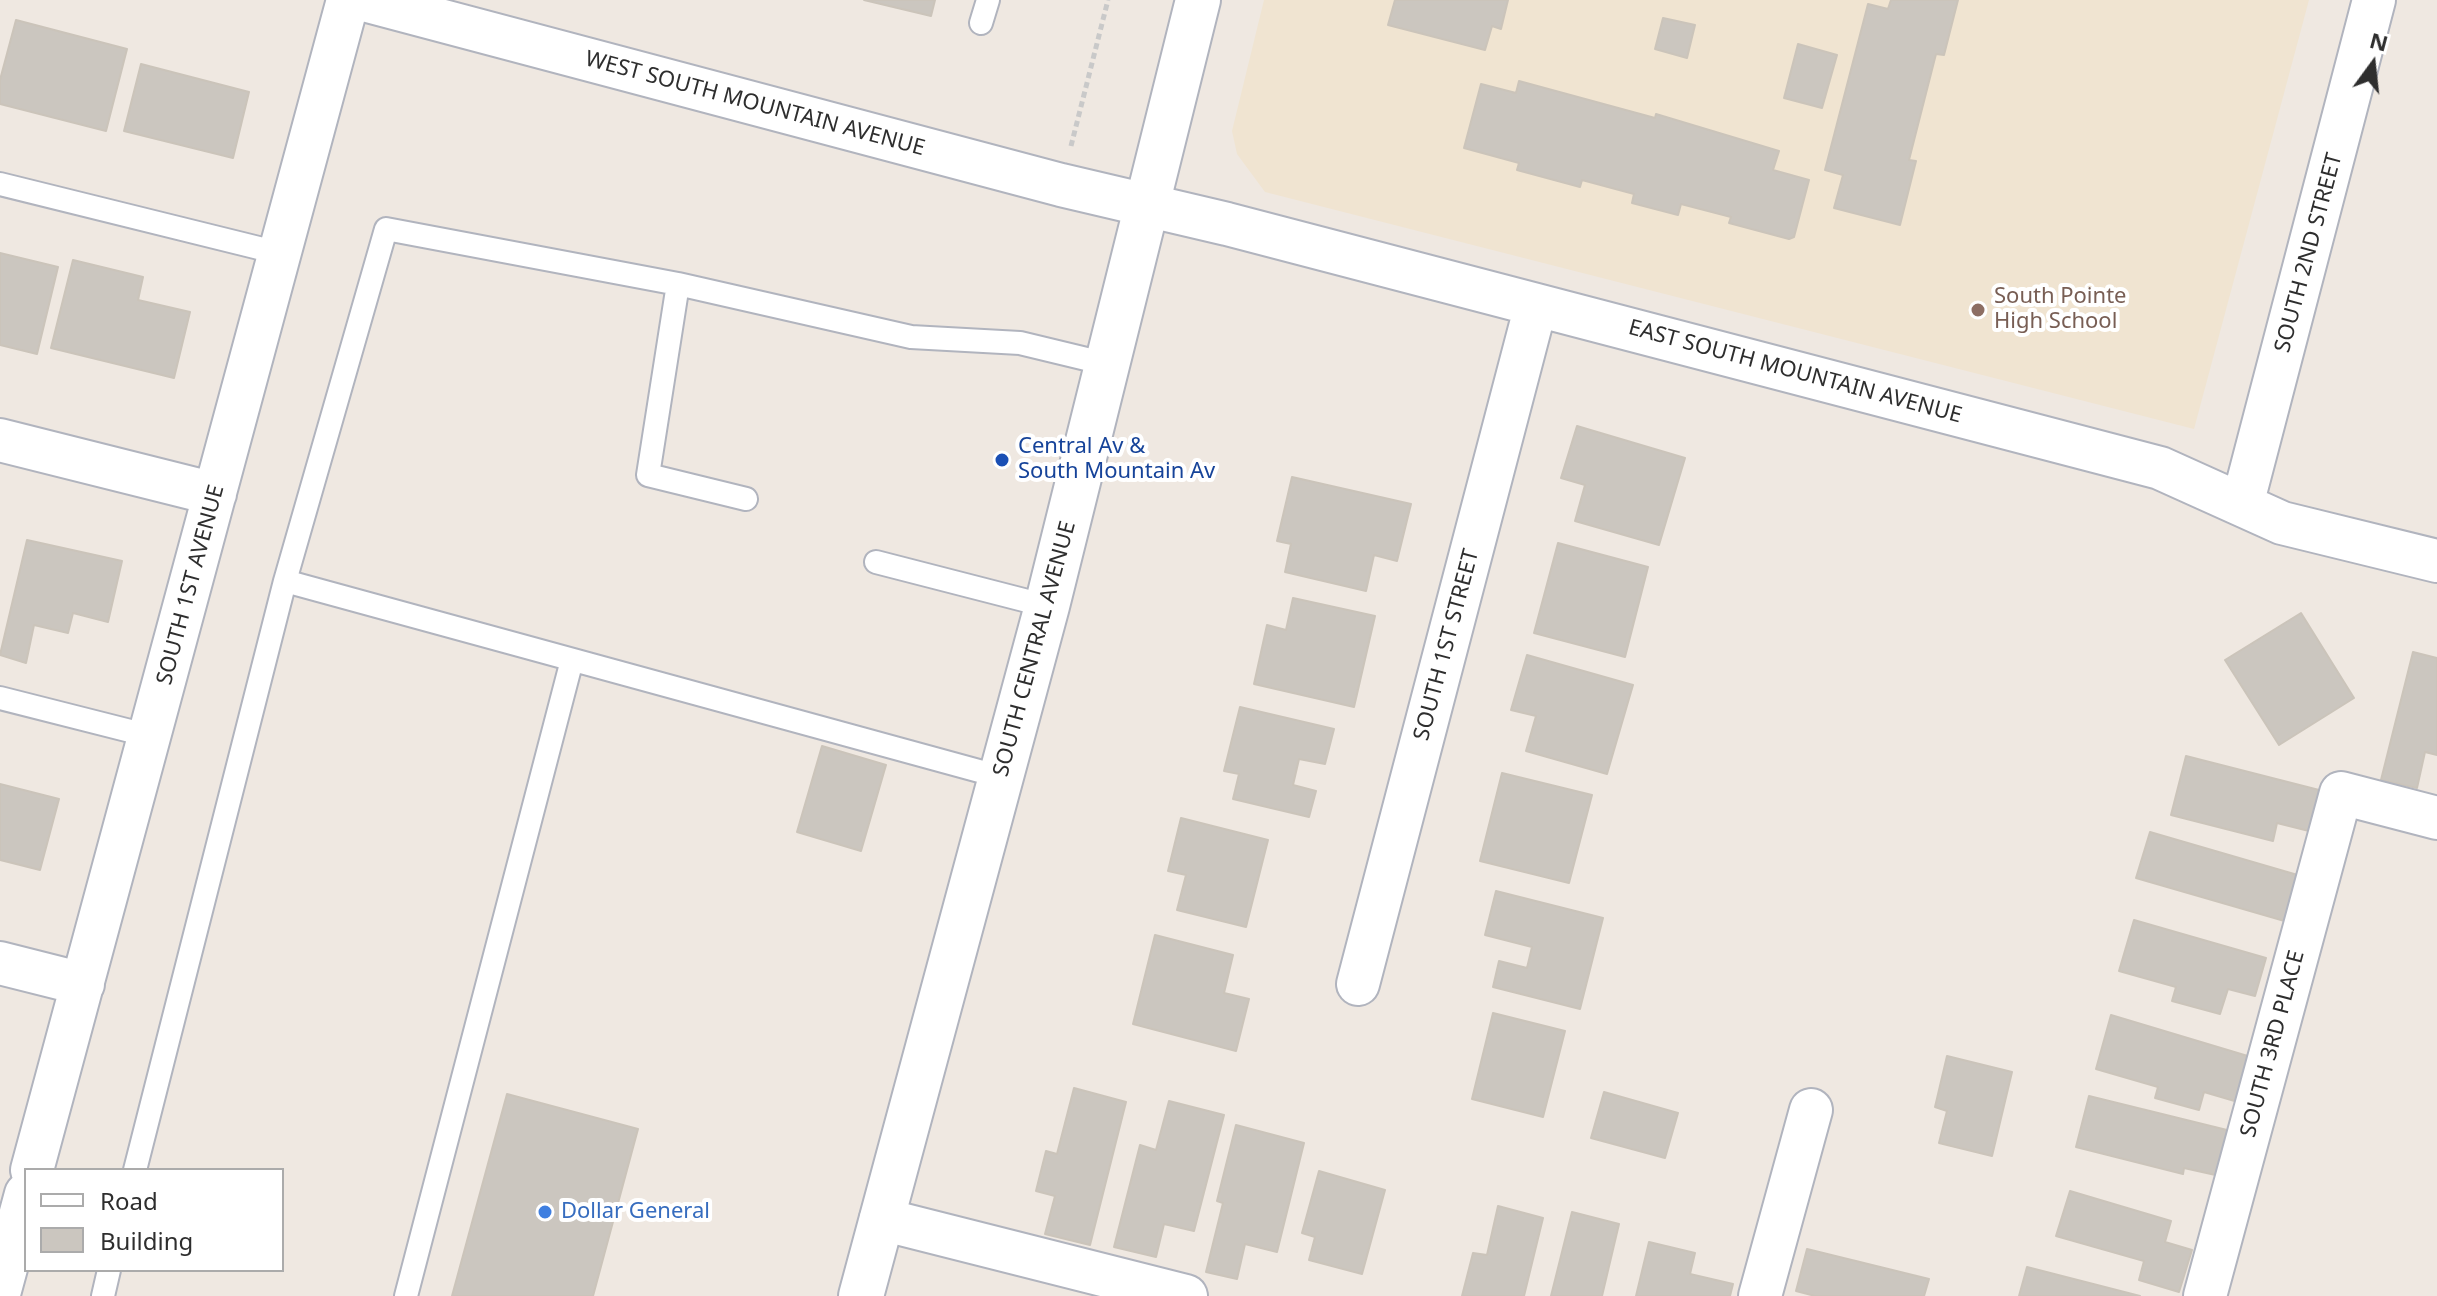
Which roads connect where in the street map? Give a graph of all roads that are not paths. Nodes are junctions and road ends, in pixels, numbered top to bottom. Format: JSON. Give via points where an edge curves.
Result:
{"nodes":[{"id":1,"x":348,"y":0,"type":"edge"},
{"id":2,"x":364,"y":0,"type":"edge"},
{"id":3,"x":988,"y":0,"type":"edge"},
{"id":4,"x":1198,"y":0,"type":"edge"},
{"id":5,"x":2374,"y":0,"type":"edge"},
{"id":6,"x":429,"y":8,"type":"edge"},
{"id":7,"x":981,"y":23,"type":"dead end"},
{"id":8,"x":0,"y":184,"type":"edge"},
{"id":9,"x":1146,"y":204,"type":"junction"},
{"id":10,"x":279,"y":253,"type":"junction"},
{"id":11,"x":678,"y":284,"type":"junction"},
{"id":12,"x":1536,"y":305,"type":"junction"},
{"id":13,"x":1107,"y":364,"type":"junction"},
{"id":14,"x":0,"y":440,"type":"edge"},
{"id":15,"x":215,"y":494,"type":"junction"},
{"id":16,"x":746,"y":499,"type":"dead end"},
{"id":17,"x":2242,"y":505,"type":"junction"},
{"id":18,"x":2437,"y":561,"type":"edge"},
{"id":19,"x":876,"y":562,"type":"dead end"},
{"id":20,"x":285,"y":581,"type":"junction"},
{"id":21,"x":1047,"y":606,"type":"junction"},
{"id":22,"x":572,"y":660,"type":"junction"},
{"id":23,"x":0,"y":698,"type":"edge"},
{"id":24,"x":150,"y":736,"type":"junction"},
{"id":25,"x":1001,"y":777,"type":"junction"},
{"id":26,"x":2437,"y":818,"type":"edge"},
{"id":27,"x":0,"y":963,"type":"edge"},
{"id":28,"x":83,"y":984,"type":"junction"},
{"id":29,"x":1358,"y":984,"type":"dead end"},
{"id":30,"x":1811,"y":1110,"type":"dead end"},
{"id":31,"x":33,"y":1168,"type":"edge"},
{"id":32,"x":136,"y":1168,"type":"edge"},
{"id":33,"x":15,"y":1210,"type":"edge"},
{"id":34,"x":881,"y":1219,"type":"junction"},
{"id":35,"x":109,"y":1272,"type":"edge"},
{"id":36,"x":0,"y":1290,"type":"edge"},
{"id":37,"x":103,"y":1296,"type":"edge"},
{"id":38,"x":406,"y":1296,"type":"edge"},
{"id":39,"x":861,"y":1296,"type":"edge"},
{"id":40,"x":1186,"y":1296,"type":"edge"},
{"id":41,"x":1760,"y":1296,"type":"edge"},
{"id":42,"x":2205,"y":1296,"type":"edge"}],
"edges":[{"from":1,"to":10,"type":"street","name":"SOUTH 1ST AVENUE"},
{"from":2,"to":6,"type":"street","name":"WEST SOUTH MOUNTAIN AVENUE"},
{"from":3,"to":7,"type":"lane"},
{"from":4,"to":9,"type":"main road","name":"SOUTH CENTRAL AVENUE"},
{"from":5,"to":17,"type":"street","name":"SOUTH 2ND STREET"},
{"from":6,"to":9,"type":"street","name":"WEST SOUTH MOUNTAIN AVENUE","via":[[1061,185]]},
{"from":8,"to":10,"type":"lane"},
{"from":9,"to":12,"type":"street","name":"EAST SOUTH MOUNTAIN AVENUE"},
{"from":9,"to":13,"type":"main road","name":"SOUTH CENTRAL AVENUE"},
{"from":10,"to":15,"type":"street","name":"SOUTH 1ST AVENUE"},
{"from":11,"to":13,"type":"lane","via":[[911,337],[1020,343]]},
{"from":11,"to":16,"type":"lane","via":[[648,475]]},
{"from":11,"to":20,"type":"lane","via":[[386,229]]},
{"from":12,"to":17,"type":"street","name":"EAST SOUTH MOUNTAIN AVENUE","via":[[2160,468]]},
{"from":12,"to":29,"type":"street","name":"SOUTH 1ST STREET"},
{"from":13,"to":21,"type":"main road","name":"SOUTH CENTRAL AVENUE"},
{"from":14,"to":15,"type":"street"},
{"from":15,"to":24,"type":"street","name":"SOUTH 1ST AVENUE"},
{"from":17,"to":18,"type":"street","name":"EAST SOUTH MOUNTAIN AVENUE","via":[[2282,523]]},
{"from":19,"to":21,"type":"lane"},
{"from":20,"to":22,"type":"lane"},
{"from":20,"to":32,"type":"lane"},
{"from":21,"to":25,"type":"main road","name":"SOUTH CENTRAL AVENUE"},
{"from":22,"to":25,"type":"lane"},
{"from":22,"to":38,"type":"lane"},
{"from":23,"to":24,"type":"lane"},
{"from":24,"to":28,"type":"street","name":"SOUTH 1ST AVENUE"},
{"from":25,"to":34,"type":"main road","name":"SOUTH CENTRAL AVENUE"},
{"from":26,"to":42,"type":"street","name":"SOUTH 3RD PLACE","via":[[2341,793]]},
{"from":27,"to":28,"type":"street"},
{"from":28,"to":31,"type":"street","name":"SOUTH 1ST AVENUE"},
{"from":30,"to":41,"type":"street"},
{"from":33,"to":36,"type":"street"},
{"from":34,"to":39,"type":"main road","name":"SOUTH CENTRAL AVENUE"},
{"from":34,"to":40,"type":"street"},
{"from":35,"to":37,"type":"lane"}]}
